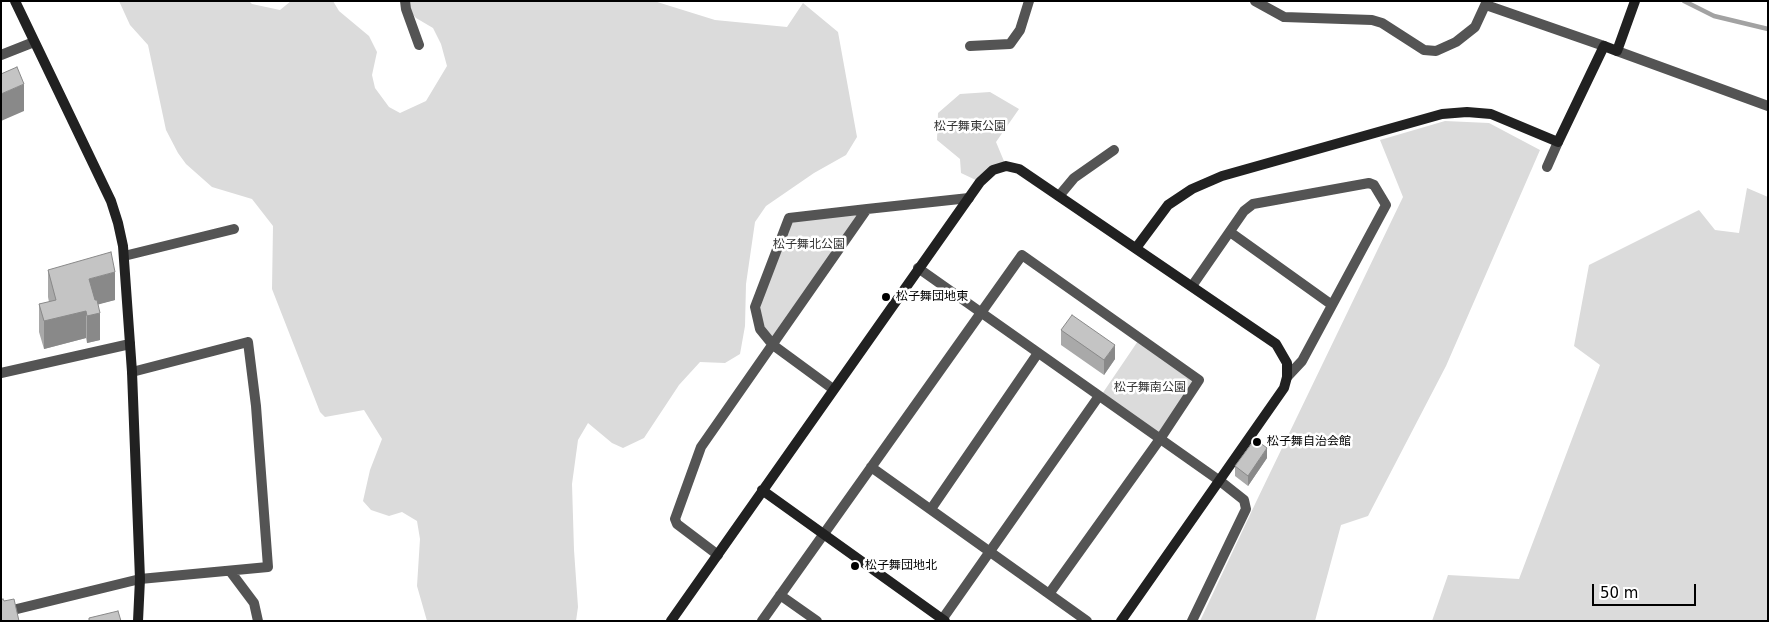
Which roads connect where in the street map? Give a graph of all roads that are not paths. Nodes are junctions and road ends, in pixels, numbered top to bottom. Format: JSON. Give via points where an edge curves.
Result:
{"nodes":[{"id":1,"x":15,"y":1,"type":"edge"},
{"id":2,"x":404,"y":1,"type":"edge"},
{"id":3,"x":1029,"y":1,"type":"edge"},
{"id":4,"x":1255,"y":1,"type":"edge"},
{"id":5,"x":1636,"y":1,"type":"edge"},
{"id":6,"x":1486,"y":3,"type":"edge"},
{"id":7,"x":34,"y":42,"type":"junction"},
{"id":8,"x":419,"y":45,"type":"dead end"},
{"id":9,"x":970,"y":46,"type":"dead end"},
{"id":10,"x":1604,"y":46,"type":"junction"},
{"id":11,"x":1617,"y":51,"type":"junction"},
{"id":12,"x":1,"y":55,"type":"edge"},
{"id":13,"x":1768,"y":106,"type":"edge"},
{"id":14,"x":1558,"y":142,"type":"junction"},
{"id":15,"x":1114,"y":150,"type":"dead end"},
{"id":16,"x":1547,"y":167,"type":"dead end"},
{"id":17,"x":1060,"y":196,"type":"junction"},
{"id":18,"x":969,"y":198,"type":"junction"},
{"id":19,"x":867,"y":209,"type":"junction"},
{"id":20,"x":234,"y":228,"type":"dead end"},
{"id":21,"x":1230,"y":232,"type":"junction"},
{"id":22,"x":1136,"y":248,"type":"junction"},
{"id":23,"x":124,"y":256,"type":"junction"},
{"id":24,"x":918,"y":268,"type":"junction"},
{"id":25,"x":1192,"y":286,"type":"junction"},
{"id":26,"x":1332,"y":305,"type":"junction"},
{"id":27,"x":981,"y":312,"type":"junction"},
{"id":28,"x":130,"y":344,"type":"junction"},
{"id":29,"x":773,"y":345,"type":"junction"},
{"id":30,"x":1038,"y":353,"type":"junction"},
{"id":31,"x":132,"y":372,"type":"junction"},
{"id":32,"x":1,"y":373,"type":"edge"},
{"id":33,"x":1287,"y":377,"type":"junction"},
{"id":34,"x":833,"y":389,"type":"junction"},
{"id":35,"x":1099,"y":396,"type":"junction"},
{"id":36,"x":1160,"y":439,"type":"junction"},
{"id":37,"x":871,"y":466,"type":"junction"},
{"id":38,"x":1220,"y":481,"type":"junction"},
{"id":39,"x":762,"y":490,"type":"junction"},
{"id":40,"x":931,"y":509,"type":"junction"},
{"id":41,"x":823,"y":534,"type":"junction"},
{"id":42,"x":990,"y":551,"type":"junction"},
{"id":43,"x":718,"y":555,"type":"junction"},
{"id":44,"x":230,"y":571,"type":"junction"},
{"id":45,"x":140,"y":579,"type":"junction"},
{"id":46,"x":1050,"y":594,"type":"junction"},
{"id":47,"x":780,"y":595,"type":"junction"},
{"id":48,"x":1,"y":613,"type":"edge"},
{"id":49,"x":943,"y":620,"type":"edge"},
{"id":50,"x":138,"y":621,"type":"edge"},
{"id":51,"x":258,"y":621,"type":"edge"},
{"id":52,"x":671,"y":621,"type":"edge"},
{"id":53,"x":762,"y":621,"type":"edge"},
{"id":54,"x":817,"y":621,"type":"edge"},
{"id":55,"x":1087,"y":621,"type":"edge"},
{"id":56,"x":1121,"y":621,"type":"edge"},
{"id":57,"x":1192,"y":621,"type":"edge"}],
"edges":[{"from":1,"to":7,"type":"street"},
{"from":2,"to":8,"type":"street"},
{"from":3,"to":9,"type":"street","via":[[1020,30],[1010,44]]},
{"from":4,"to":6,"type":"street","via":[[1284,17],[1372,20],[1424,50],[1436,51],[1456,42],[1475,27]]},
{"from":5,"to":11,"type":"street"},
{"from":6,"to":10,"type":"street"},
{"from":7,"to":12,"type":"street"},
{"from":7,"to":23,"type":"street","via":[[111,201]]},
{"from":10,"to":11,"type":"street"},
{"from":10,"to":14,"type":"street"},
{"from":11,"to":13,"type":"street"},
{"from":14,"to":16,"type":"street"},
{"from":14,"to":22,"type":"street","via":[[1491,114],[1442,114],[1222,176],[1199,186],[1168,205]]},
{"from":15,"to":17,"type":"street","via":[[1074,178]]},
{"from":17,"to":18,"type":"street","via":[[1019,168],[1006,166],[993,170]]},
{"from":17,"to":22,"type":"street"},
{"from":18,"to":19,"type":"street"},
{"from":18,"to":24,"type":"street"},
{"from":19,"to":29,"type":"street"},
{"from":19,"to":29,"type":"street","via":[[790,218],[755,307],[760,329]]},
{"from":20,"to":23,"type":"street"},
{"from":21,"to":25,"type":"street"},
{"from":21,"to":26,"type":"street"},
{"from":21,"to":26,"type":"street","via":[[1244,211],[1253,204],[1369,183],[1374,185],[1386,205]]},
{"from":22,"to":25,"type":"street"},
{"from":23,"to":28,"type":"street"},
{"from":24,"to":27,"type":"street"},
{"from":24,"to":34,"type":"street"},
{"from":25,"to":33,"type":"street","via":[[1276,344],[1287,363]]},
{"from":26,"to":33,"type":"street","via":[[1302,361]]},
{"from":27,"to":30,"type":"street"},
{"from":27,"to":36,"type":"street","via":[[1022,255],[1150,345],[1199,380]]},
{"from":27,"to":37,"type":"street"},
{"from":28,"to":31,"type":"street"},
{"from":28,"to":32,"type":"street"},
{"from":29,"to":34,"type":"street"},
{"from":29,"to":43,"type":"street","via":[[701,447],[675,519],[677,524]]},
{"from":30,"to":35,"type":"street"},
{"from":30,"to":40,"type":"street"},
{"from":31,"to":44,"type":"street","via":[[248,342],[268,567]]},
{"from":31,"to":45,"type":"street"},
{"from":33,"to":38,"type":"street","via":[[1284,388]]},
{"from":34,"to":39,"type":"street"},
{"from":35,"to":36,"type":"street"},
{"from":35,"to":42,"type":"street"},
{"from":36,"to":38,"type":"street"},
{"from":36,"to":46,"type":"street"},
{"from":37,"to":40,"type":"street"},
{"from":37,"to":41,"type":"street"},
{"from":38,"to":56,"type":"street"},
{"from":38,"to":57,"type":"street","via":[[1244,500],[1246,508]]},
{"from":39,"to":41,"type":"street"},
{"from":39,"to":43,"type":"street"},
{"from":40,"to":42,"type":"street"},
{"from":41,"to":47,"type":"street"},
{"from":41,"to":49,"type":"street"},
{"from":42,"to":46,"type":"street"},
{"from":42,"to":49,"type":"street"},
{"from":43,"to":52,"type":"street"},
{"from":44,"to":45,"type":"street"},
{"from":44,"to":51,"type":"street","via":[[254,603]]},
{"from":45,"to":48,"type":"street"},
{"from":45,"to":50,"type":"street"},
{"from":46,"to":55,"type":"street"},
{"from":47,"to":53,"type":"street"},
{"from":47,"to":54,"type":"street"}]}
